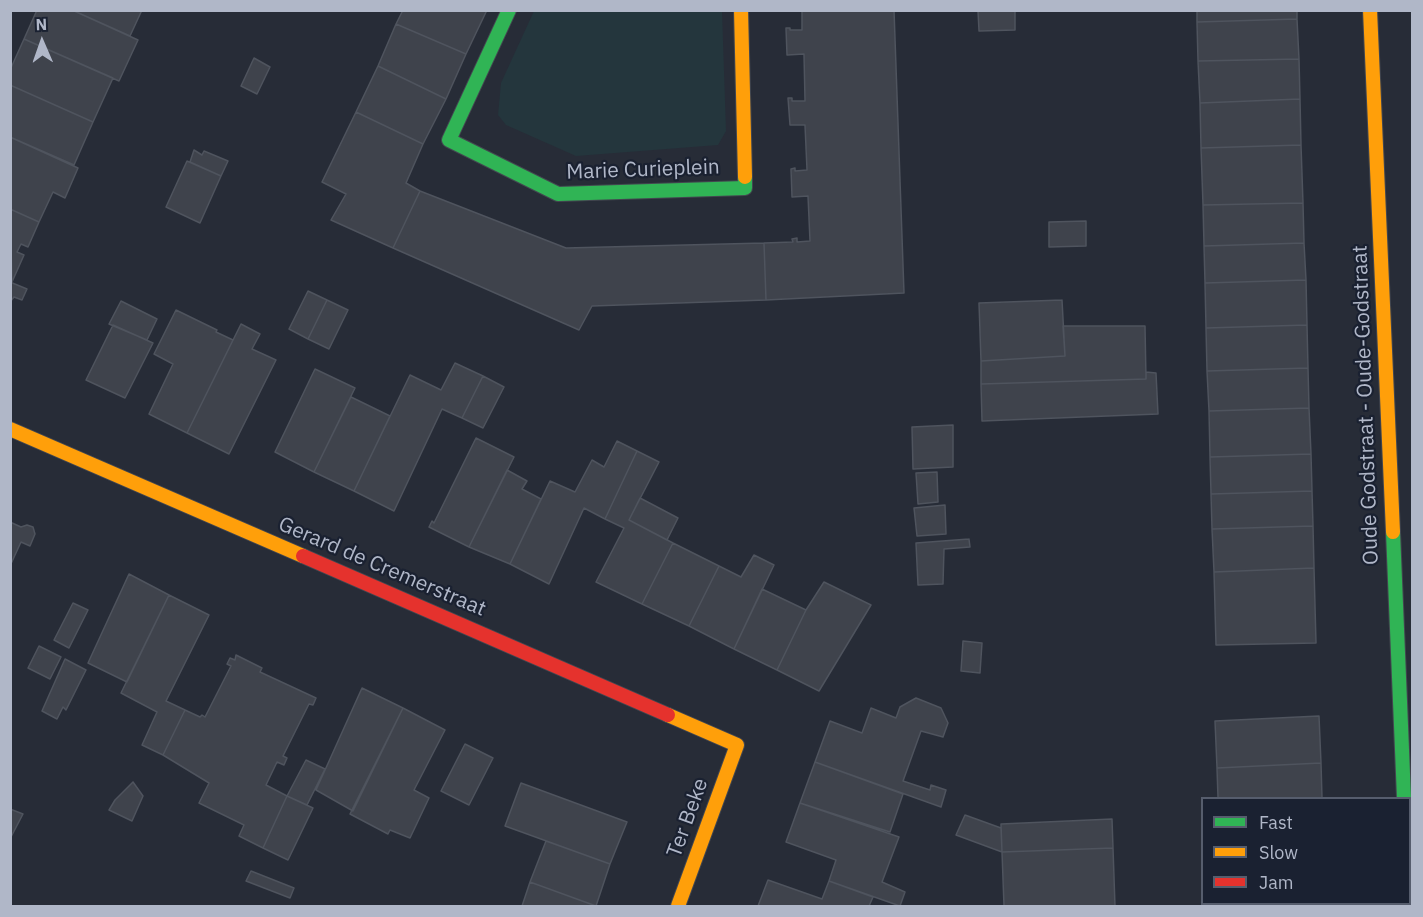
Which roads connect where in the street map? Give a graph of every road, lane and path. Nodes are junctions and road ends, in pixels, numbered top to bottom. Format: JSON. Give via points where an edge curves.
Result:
{"nodes":[{"id":1,"x":509,"y":10,"type":"edge"},
{"id":2,"x":741,"y":10,"type":"edge"},
{"id":3,"x":1370,"y":10,"type":"edge"},
{"id":4,"x":10,"y":429,"type":"edge"},
{"id":5,"x":737,"y":745,"type":"joint"},
{"id":6,"x":1404,"y":797,"type":"edge"},
{"id":7,"x":678,"y":906,"type":"edge"}],
"edges":[{"from":1,"to":2,"type":"street","name":"Marie Curieplein","via":[[449,140],[558,194],[745,188]]},
{"from":3,"to":6,"type":"street","name":"Oude Godstraat - Oude-Godstraat"},
{"from":4,"to":5,"type":"street","name":"Gerard de Cremerstraat"},
{"from":5,"to":7,"type":"street","name":"Ter Beke"}]}
